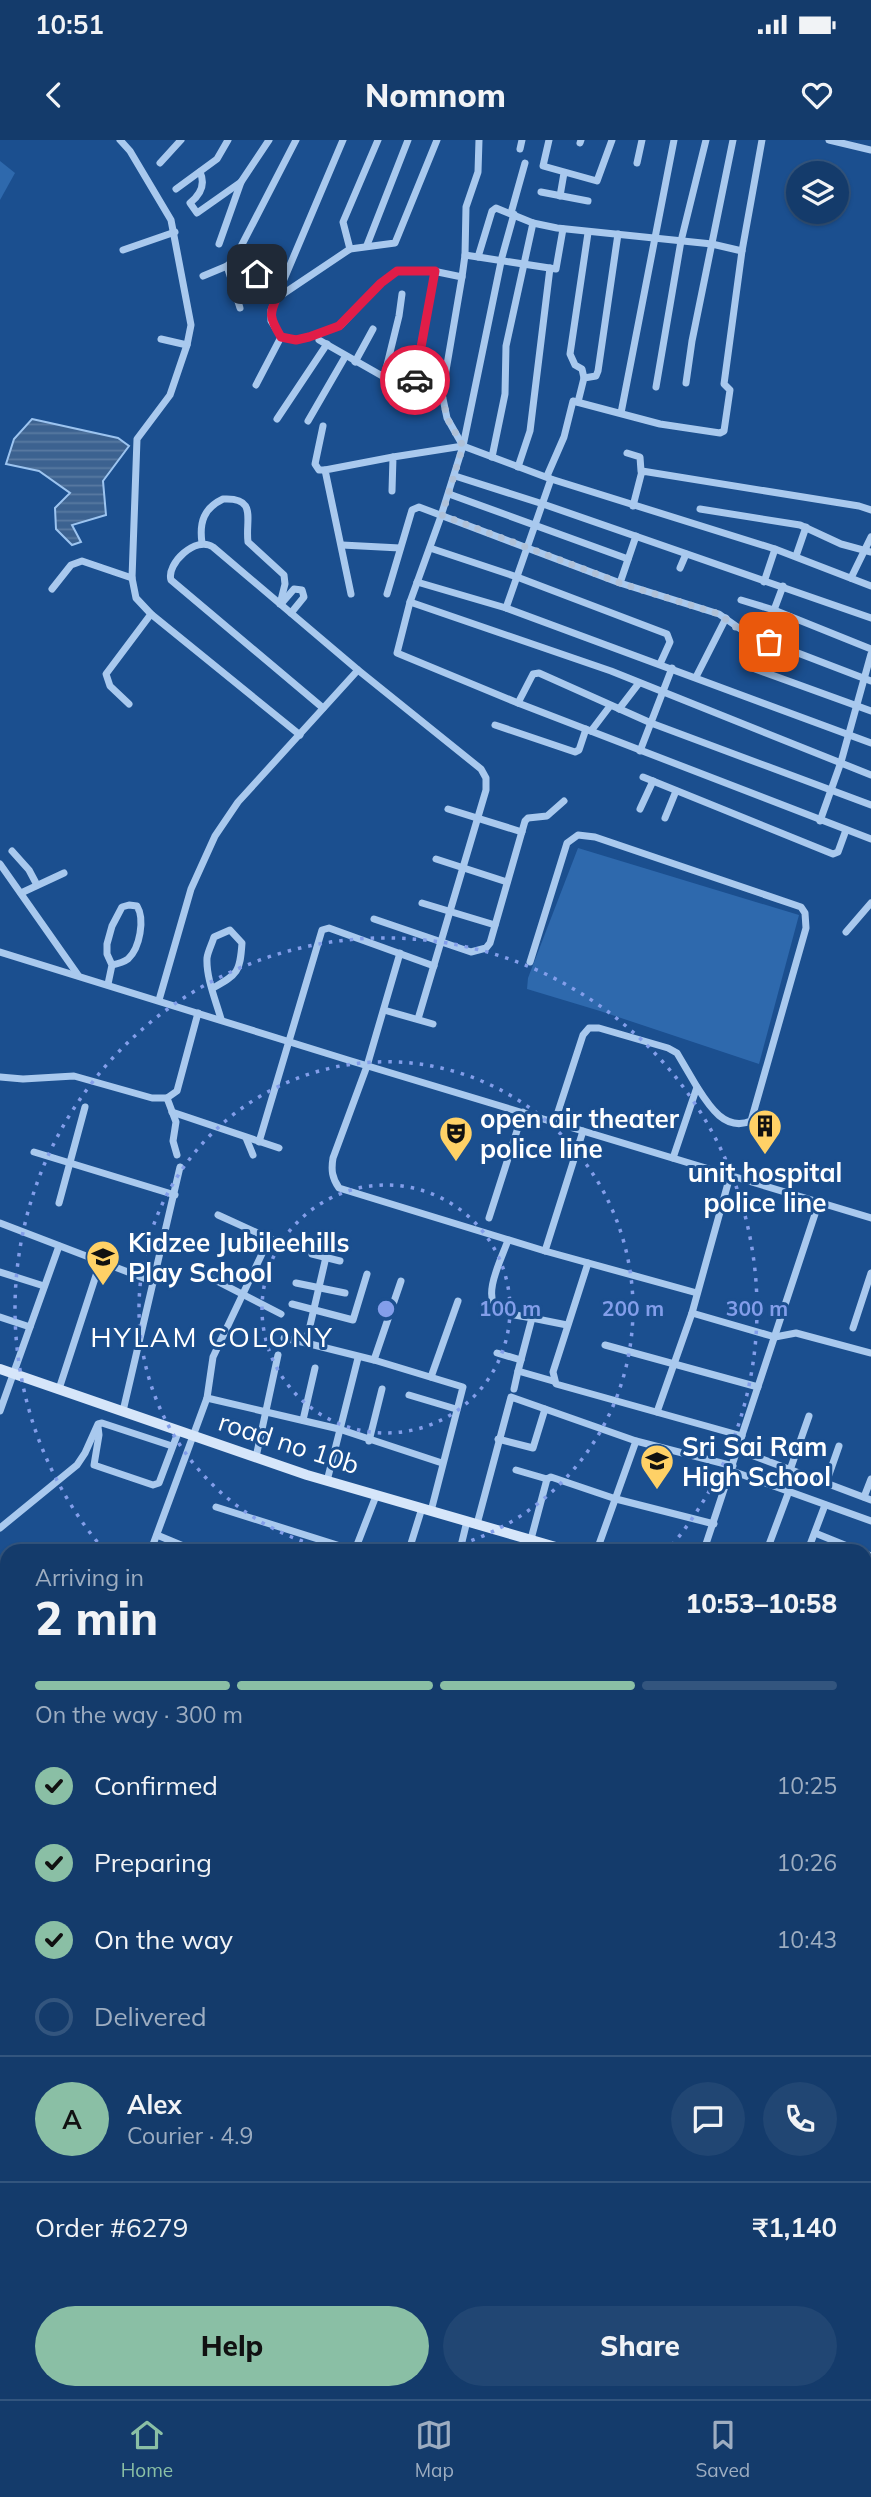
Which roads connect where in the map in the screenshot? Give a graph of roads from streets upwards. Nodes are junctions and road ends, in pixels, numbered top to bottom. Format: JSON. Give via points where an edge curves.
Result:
{"nodes":[{"id":1,"x":120,"y":140,"type":"edge"},
{"id":2,"x":181,"y":140,"type":"edge"},
{"id":3,"x":228,"y":140,"type":"edge"},
{"id":4,"x":269,"y":140,"type":"edge"},
{"id":5,"x":296,"y":140,"type":"edge"},
{"id":6,"x":344,"y":140,"type":"edge"},
{"id":7,"x":378,"y":140,"type":"edge"},
{"id":8,"x":408,"y":140,"type":"edge"},
{"id":9,"x":437,"y":140,"type":"edge"},
{"id":10,"x":479,"y":140,"type":"edge"},
{"id":11,"x":523,"y":140,"type":"edge"},
{"id":12,"x":549,"y":140,"type":"edge"},
{"id":13,"x":612,"y":140,"type":"edge"},
{"id":14,"x":642,"y":140,"type":"edge"},
{"id":15,"x":674,"y":140,"type":"edge"},
{"id":16,"x":706,"y":140,"type":"edge"},
{"id":17,"x":733,"y":140,"type":"edge"},
{"id":18,"x":762,"y":140,"type":"edge"},
{"id":19,"x":829,"y":140,"type":"edge"},
{"id":20,"x":520,"y":149,"type":"dead end"},
{"id":21,"x":871,"y":150,"type":"edge"},
{"id":22,"x":160,"y":163,"type":"dead end"},
{"id":23,"x":525,"y":163,"type":"dead end"},
{"id":24,"x":637,"y":163,"type":"dead end"},
{"id":25,"x":200,"y":172,"type":"junction"},
{"id":26,"x":564,"y":173,"type":"junction"},
{"id":27,"x":241,"y":182,"type":"junction"},
{"id":28,"x":176,"y":189,"type":"dead end"},
{"id":29,"x":541,"y":192,"type":"dead end"},
{"id":30,"x":560,"y":196,"type":"junction"},
{"id":31,"x":588,"y":201,"type":"dead end"},
{"id":32,"x":512,"y":214,"type":"junction"},
{"id":33,"x":533,"y":223,"type":"junction"},
{"id":34,"x":563,"y":229,"type":"junction"},
{"id":35,"x":174,"y":232,"type":"junction"},
{"id":36,"x":588,"y":233,"type":"junction"},
{"id":37,"x":618,"y":234,"type":"junction"},
{"id":38,"x":655,"y":238,"type":"junction"},
{"id":39,"x":681,"y":241,"type":"junction"},
{"id":40,"x":219,"y":244,"type":"dead end"},
{"id":41,"x":712,"y":244,"type":"junction"},
{"id":42,"x":367,"y":245,"type":"junction"},
{"id":43,"x":350,"y":249,"type":"junction"},
{"id":44,"x":123,"y":250,"type":"dead end"},
{"id":45,"x":742,"y":251,"type":"junction"},
{"id":46,"x":465,"y":255,"type":"junction"},
{"id":47,"x":478,"y":257,"type":"junction"},
{"id":48,"x":502,"y":261,"type":"junction"},
{"id":49,"x":231,"y":263,"type":"junction"},
{"id":50,"x":525,"y":264,"type":"junction"},
{"id":51,"x":550,"y":268,"type":"junction"},
{"id":52,"x":435,"y":271,"type":"junction"},
{"id":53,"x":203,"y":276,"type":"dead end"},
{"id":54,"x":462,"y":277,"type":"junction"},
{"id":55,"x":281,"y":287,"type":"junction"},
{"id":56,"x":401,"y":294,"type":"dead end"},
{"id":57,"x":277,"y":298,"type":"junction"},
{"id":58,"x":240,"y":308,"type":"dead end"},
{"id":59,"x":373,"y":329,"type":"dead end"},
{"id":60,"x":281,"y":337,"type":"junction"},
{"id":61,"x":161,"y":339,"type":"dead end"},
{"id":62,"x":319,"y":340,"type":"dead end"},
{"id":63,"x":327,"y":344,"type":"junction"},
{"id":64,"x":187,"y":345,"type":"junction"},
{"id":65,"x":345,"y":357,"type":"junction"},
{"id":66,"x":355,"y":362,"type":"junction"},
{"id":67,"x":384,"y":377,"type":"junction"},
{"id":68,"x":584,"y":378,"type":"junction"},
{"id":69,"x":414,"y":383,"type":"junction"},
{"id":70,"x":686,"y":383,"type":"dead end"},
{"id":71,"x":256,"y":385,"type":"dead end"},
{"id":72,"x":656,"y":387,"type":"dead end"},
{"id":73,"x":442,"y":394,"type":"junction"},
{"id":74,"x":578,"y":402,"type":"junction"},
{"id":75,"x":621,"y":414,"type":"junction"},
{"id":76,"x":277,"y":419,"type":"dead end"},
{"id":77,"x":308,"y":421,"type":"dead end"},
{"id":78,"x":323,"y":426,"type":"dead end"},
{"id":79,"x":463,"y":446,"type":"junction"},
{"id":80,"x":627,"y":453,"type":"dead end"},
{"id":81,"x":393,"y":457,"type":"junction"},
{"id":82,"x":492,"y":457,"type":"junction"},
{"id":83,"x":518,"y":467,"type":"junction"},
{"id":84,"x":325,"y":470,"type":"junction"},
{"id":85,"x":641,"y":471,"type":"junction"},
{"id":86,"x":455,"y":476,"type":"junction"},
{"id":87,"x":549,"y":478,"type":"junction"},
{"id":88,"x":392,"y":491,"type":"dead end"},
{"id":89,"x":449,"y":494,"type":"junction"},
{"id":90,"x":543,"y":504,"type":"junction"},
{"id":91,"x":633,"y":506,"type":"junction"},
{"id":92,"x":700,"y":509,"type":"dead end"},
{"id":93,"x":871,"y":510,"type":"edge"},
{"id":94,"x":442,"y":515,"type":"junction"},
{"id":95,"x":535,"y":526,"type":"junction"},
{"id":96,"x":806,"y":527,"type":"junction"},
{"id":97,"x":636,"y":537,"type":"junction"},
{"id":98,"x":871,"y":537,"type":"edge"},
{"id":99,"x":202,"y":542,"type":"junction"},
{"id":100,"x":342,"y":545,"type":"junction"},
{"id":101,"x":527,"y":547,"type":"junction"},
{"id":102,"x":400,"y":548,"type":"junction"},
{"id":103,"x":430,"y":548,"type":"junction"},
{"id":104,"x":775,"y":549,"type":"junction"},
{"id":105,"x":868,"y":551,"type":"edge"},
{"id":106,"x":686,"y":554,"type":"junction"},
{"id":107,"x":796,"y":556,"type":"junction"},
{"id":108,"x":628,"y":559,"type":"junction"},
{"id":109,"x":680,"y":568,"type":"dead end"},
{"id":110,"x":517,"y":577,"type":"junction"},
{"id":111,"x":132,"y":578,"type":"junction"},
{"id":112,"x":850,"y":578,"type":"junction"},
{"id":113,"x":417,"y":582,"type":"junction"},
{"id":114,"x":764,"y":582,"type":"junction"},
{"id":115,"x":620,"y":583,"type":"junction"},
{"id":116,"x":783,"y":586,"type":"junction"},
{"id":117,"x":871,"y":586,"type":"edge"},
{"id":118,"x":52,"y":589,"type":"dead end"},
{"id":119,"x":351,"y":594,"type":"dead end"},
{"id":120,"x":387,"y":594,"type":"dead end"},
{"id":121,"x":741,"y":600,"type":"dead end"},
{"id":122,"x":410,"y":602,"type":"junction"},
{"id":123,"x":280,"y":604,"type":"junction"},
{"id":124,"x":506,"y":608,"type":"junction"},
{"id":125,"x":774,"y":610,"type":"junction"},
{"id":126,"x":291,"y":613,"type":"junction"},
{"id":127,"x":151,"y":614,"type":"junction"},
{"id":128,"x":726,"y":618,"type":"junction"},
{"id":129,"x":871,"y":618,"type":"edge"},
{"id":130,"x":871,"y":651,"type":"edge"},
{"id":131,"x":660,"y":664,"type":"junction"},
{"id":132,"x":672,"y":668,"type":"junction"},
{"id":133,"x":755,"y":669,"type":"dead end"},
{"id":134,"x":358,"y":670,"type":"junction"},
{"id":135,"x":696,"y":677,"type":"junction"},
{"id":136,"x":867,"y":680,"type":"edge"},
{"id":137,"x":639,"y":683,"type":"junction"},
{"id":138,"x":662,"y":693,"type":"junction"},
{"id":139,"x":518,"y":703,"type":"junction"},
{"id":140,"x":129,"y":704,"type":"dead end"},
{"id":141,"x":610,"y":706,"type":"junction"},
{"id":142,"x":857,"y":706,"type":"junction"},
{"id":143,"x":323,"y":708,"type":"junction"},
{"id":144,"x":619,"y":709,"type":"junction"},
{"id":145,"x":871,"y":711,"type":"edge"},
{"id":146,"x":651,"y":723,"type":"junction"},
{"id":147,"x":495,"y":725,"type":"dead end"},
{"id":148,"x":589,"y":730,"type":"junction"},
{"id":149,"x":848,"y":734,"type":"junction"},
{"id":150,"x":300,"y":735,"type":"junction"},
{"id":151,"x":871,"y":743,"type":"edge"},
{"id":152,"x":640,"y":751,"type":"junction"},
{"id":153,"x":841,"y":762,"type":"junction"},
{"id":154,"x":871,"y":775,"type":"edge"},
{"id":155,"x":643,"y":777,"type":"dead end"},
{"id":156,"x":653,"y":781,"type":"junction"},
{"id":157,"x":831,"y":790,"type":"junction"},
{"id":158,"x":676,"y":791,"type":"junction"},
{"id":159,"x":564,"y":801,"type":"dead end"},
{"id":160,"x":871,"y":804,"type":"edge"},
{"id":161,"x":448,"y":809,"type":"dead end"},
{"id":162,"x":640,"y":809,"type":"dead end"},
{"id":163,"x":478,"y":818,"type":"junction"},
{"id":164,"x":665,"y":818,"type":"dead end"},
{"id":165,"x":820,"y":821,"type":"junction"},
{"id":166,"x":846,"y":830,"type":"junction"},
{"id":167,"x":522,"y":832,"type":"junction"},
{"id":168,"x":871,"y":839,"type":"edge"},
{"id":169,"x":12,"y":851,"type":"dead end"},
{"id":170,"x":436,"y":859,"type":"dead end"},
{"id":171,"x":0,"y":864,"type":"edge"},
{"id":172,"x":463,"y":868,"type":"junction"},
{"id":173,"x":64,"y":873,"type":"dead end"},
{"id":174,"x":507,"y":882,"type":"junction"},
{"id":175,"x":37,"y":885,"type":"junction"},
{"id":176,"x":21,"y":892,"type":"junction"},
{"id":177,"x":422,"y":903,"type":"dead end"},
{"id":178,"x":871,"y":903,"type":"edge"},
{"id":179,"x":450,"y":912,"type":"junction"},
{"id":180,"x":374,"y":919,"type":"dead end"},
{"id":181,"x":495,"y":925,"type":"junction"},
{"id":182,"x":846,"y":932,"type":"dead end"},
{"id":183,"x":441,"y":942,"type":"junction"},
{"id":184,"x":0,"y":952,"type":"edge"},
{"id":185,"x":400,"y":953,"type":"junction"},
{"id":186,"x":530,"y":962,"type":"dead end"},
{"id":187,"x":112,"y":965,"type":"junction"},
{"id":188,"x":434,"y":966,"type":"junction"},
{"id":189,"x":79,"y":976,"type":"junction"},
{"id":190,"x":108,"y":984,"type":"junction"},
{"id":191,"x":213,"y":988,"type":"junction"},
{"id":192,"x":159,"y":1000,"type":"junction"},
{"id":193,"x":383,"y":1010,"type":"junction"},
{"id":194,"x":198,"y":1013,"type":"junction"},
{"id":195,"x":221,"y":1019,"type":"junction"},
{"id":196,"x":418,"y":1020,"type":"junction"},
{"id":197,"x":433,"y":1024,"type":"dead end"},
{"id":198,"x":289,"y":1041,"type":"junction"},
{"id":199,"x":367,"y":1066,"type":"junction"},
{"id":200,"x":0,"y":1077,"type":"edge"},
{"id":201,"x":697,"y":1087,"type":"junction"},
{"id":202,"x":167,"y":1098,"type":"junction"},
{"id":203,"x":85,"y":1107,"type":"dead end"},
{"id":204,"x":172,"y":1112,"type":"junction"},
{"id":205,"x":523,"y":1112,"type":"junction"},
{"id":206,"x":555,"y":1121,"type":"junction"},
{"id":207,"x":583,"y":1131,"type":"junction"},
{"id":208,"x":246,"y":1138,"type":"junction"},
{"id":209,"x":258,"y":1142,"type":"junction"},
{"id":210,"x":279,"y":1148,"type":"dead end"},
{"id":211,"x":34,"y":1152,"type":"dead end"},
{"id":212,"x":177,"y":1155,"type":"dead end"},
{"id":213,"x":253,"y":1155,"type":"dead end"},
{"id":214,"x":673,"y":1158,"type":"junction"},
{"id":215,"x":70,"y":1163,"type":"junction"},
{"id":216,"x":180,"y":1167,"type":"dead end"},
{"id":217,"x":730,"y":1176,"type":"junction"},
{"id":218,"x":175,"y":1195,"type":"junction"},
{"id":219,"x":819,"y":1202,"type":"junction"},
{"id":220,"x":59,"y":1203,"type":"dead end"},
{"id":221,"x":218,"y":1215,"type":"dead end"},
{"id":222,"x":489,"y":1218,"type":"dead end"},
{"id":223,"x":871,"y":1218,"type":"edge"},
{"id":224,"x":0,"y":1223,"type":"edge"},
{"id":225,"x":269,"y":1239,"type":"junction"},
{"id":226,"x":508,"y":1240,"type":"junction"},
{"id":227,"x":59,"y":1246,"type":"junction"},
{"id":228,"x":295,"y":1250,"type":"dead end"},
{"id":229,"x":545,"y":1251,"type":"junction"},
{"id":230,"x":312,"y":1254,"type":"dead end"},
{"id":231,"x":326,"y":1257,"type":"junction"},
{"id":232,"x":340,"y":1261,"type":"dead end"},
{"id":233,"x":100,"y":1263,"type":"junction"},
{"id":234,"x":588,"y":1263,"type":"junction"},
{"id":235,"x":0,"y":1272,"type":"edge"},
{"id":236,"x":871,"y":1273,"type":"edge"},
{"id":237,"x":367,"y":1274,"type":"dead end"},
{"id":238,"x":206,"y":1276,"type":"dead end"},
{"id":239,"x":401,"y":1281,"type":"dead end"},
{"id":240,"x":154,"y":1282,"type":"junction"},
{"id":241,"x":296,"y":1283,"type":"dead end"},
{"id":242,"x":44,"y":1286,"type":"junction"},
{"id":243,"x":320,"y":1288,"type":"junction"},
{"id":244,"x":345,"y":1293,"type":"dead end"},
{"id":245,"x":697,"y":1293,"type":"junction"},
{"id":246,"x":242,"y":1295,"type":"junction"},
{"id":247,"x":458,"y":1301,"type":"dead end"},
{"id":248,"x":292,"y":1304,"type":"dead end"},
{"id":249,"x":314,"y":1310,"type":"junction"},
{"id":250,"x":692,"y":1312,"type":"junction"},
{"id":251,"x":281,"y":1314,"type":"dead end"},
{"id":252,"x":0,"y":1317,"type":"edge"},
{"id":253,"x":533,"y":1318,"type":"junction"},
{"id":254,"x":568,"y":1325,"type":"junction"},
{"id":255,"x":30,"y":1327,"type":"junction"},
{"id":256,"x":853,"y":1328,"type":"dead end"},
{"id":257,"x":775,"y":1337,"type":"junction"},
{"id":258,"x":284,"y":1338,"type":"dead end"},
{"id":259,"x":306,"y":1343,"type":"junction"},
{"id":260,"x":605,"y":1345,"type":"dead end"},
{"id":261,"x":497,"y":1353,"type":"dead end"},
{"id":262,"x":871,"y":1353,"type":"edge"},
{"id":263,"x":278,"y":1355,"type":"dead end"},
{"id":264,"x":358,"y":1357,"type":"junction"},
{"id":265,"x":374,"y":1360,"type":"junction"},
{"id":266,"x":522,"y":1360,"type":"junction"},
{"id":267,"x":674,"y":1365,"type":"junction"},
{"id":268,"x":314,"y":1367,"type":"dead end"},
{"id":269,"x":0,"y":1369,"type":"edge"},
{"id":270,"x":518,"y":1371,"type":"junction"},
{"id":271,"x":15,"y":1373,"type":"junction"},
{"id":272,"x":430,"y":1377,"type":"junction"},
{"id":273,"x":553,"y":1381,"type":"junction"},
{"id":274,"x":758,"y":1387,"type":"junction"},
{"id":275,"x":59,"y":1389,"type":"junction"},
{"id":276,"x":514,"y":1389,"type":"dead end"},
{"id":277,"x":382,"y":1390,"type":"dead end"},
{"id":278,"x":410,"y":1395,"type":"dead end"},
{"id":279,"x":207,"y":1398,"type":"junction"},
{"id":280,"x":456,"y":1409,"type":"junction"},
{"id":281,"x":545,"y":1409,"type":"junction"},
{"id":282,"x":0,"y":1411,"type":"edge"},
{"id":283,"x":123,"y":1411,"type":"junction"},
{"id":284,"x":266,"y":1412,"type":"junction"},
{"id":285,"x":657,"y":1412,"type":"junction"},
{"id":286,"x":809,"y":1416,"type":"dead end"},
{"id":287,"x":303,"y":1420,"type":"junction"},
{"id":288,"x":97,"y":1426,"type":"junction"},
{"id":289,"x":339,"y":1429,"type":"junction"},
{"id":290,"x":179,"y":1430,"type":"junction"},
{"id":291,"x":195,"y":1436,"type":"junction"},
{"id":292,"x":742,"y":1436,"type":"junction"},
{"id":293,"x":498,"y":1439,"type":"junction"},
{"id":294,"x":369,"y":1441,"type":"junction"},
{"id":295,"x":636,"y":1441,"type":"junction"},
{"id":296,"x":172,"y":1446,"type":"junction"},
{"id":297,"x":839,"y":1447,"type":"dead end"},
{"id":298,"x":738,"y":1450,"type":"junction"},
{"id":299,"x":256,"y":1457,"type":"junction"},
{"id":300,"x":442,"y":1463,"type":"junction"},
{"id":301,"x":733,"y":1468,"type":"junction"},
{"id":302,"x":516,"y":1470,"type":"dead end"},
{"id":303,"x":790,"y":1470,"type":"junction"},
{"id":304,"x":547,"y":1479,"type":"junction"},
{"id":305,"x":871,"y":1479,"type":"edge"},
{"id":306,"x":327,"y":1481,"type":"junction"},
{"id":307,"x":826,"y":1483,"type":"junction"},
{"id":308,"x":789,"y":1491,"type":"junction"},
{"id":309,"x":376,"y":1496,"type":"junction"},
{"id":310,"x":868,"y":1498,"type":"edge"},
{"id":311,"x":616,"y":1499,"type":"junction"},
{"id":312,"x":825,"y":1505,"type":"junction"},
{"id":313,"x":216,"y":1507,"type":"dead end"},
{"id":314,"x":426,"y":1510,"type":"junction"},
{"id":315,"x":871,"y":1521,"type":"edge"},
{"id":316,"x":472,"y":1522,"type":"junction"},
{"id":317,"x":714,"y":1524,"type":"junction"},
{"id":318,"x":0,"y":1528,"type":"edge"},
{"id":319,"x":815,"y":1533,"type":"junction"},
{"id":320,"x":158,"y":1535,"type":"junction"},
{"id":321,"x":531,"y":1539,"type":"junction"},
{"id":322,"x":154,"y":1544,"type":"edge"},
{"id":323,"x":179,"y":1544,"type":"edge"},
{"id":324,"x":335,"y":1544,"type":"edge"},
{"id":325,"x":356,"y":1544,"type":"edge"},
{"id":326,"x":412,"y":1544,"type":"edge"},
{"id":327,"x":463,"y":1544,"type":"edge"},
{"id":328,"x":545,"y":1544,"type":"edge"},
{"id":329,"x":599,"y":1544,"type":"edge"},
{"id":330,"x":707,"y":1544,"type":"edge"},
{"id":331,"x":769,"y":1544,"type":"edge"},
{"id":332,"x":810,"y":1544,"type":"edge"},
{"id":333,"x":843,"y":1544,"type":"edge"}],
"edges":[{"from":1,"to":35,"type":"street","via":[[167,213]]},
{"from":2,"to":22,"type":"street"},
{"from":3,"to":25,"type":"street","via":[[217,159]]},
{"from":4,"to":27,"type":"street"},
{"from":5,"to":49,"type":"street"},
{"from":6,"to":55,"type":"street"},
{"from":7,"to":43,"type":"street","via":[[342,222]]},
{"from":8,"to":42,"type":"street"},
{"from":9,"to":42,"type":"street","via":[[394,243]]},
{"from":10,"to":46,"type":"street","via":[[478,172],[466,207]]},
{"from":11,"to":20,"type":"street"},
{"from":12,"to":26,"type":"street","via":[[543,166]]},
{"from":13,"to":26,"type":"street","via":[[599,181]]},
{"from":14,"to":24,"type":"street"},
{"from":15,"to":38,"type":"street"},
{"from":16,"to":39,"type":"street"},
{"from":17,"to":41,"type":"street"},
{"from":18,"to":45,"type":"street"},
{"from":19,"to":21,"type":"street"},
{"from":23,"to":32,"type":"street"},
{"from":25,"to":27,"type":"street","via":[[200,192],[190,203],[197,213]]},
{"from":25,"to":28,"type":"street"},
{"from":26,"to":30,"type":"street"},
{"from":27,"to":40,"type":"street"},
{"from":29,"to":30,"type":"street"},
{"from":30,"to":31,"type":"street"},
{"from":32,"to":33,"type":"street"},
{"from":32,"to":47,"type":"street","via":[[493,209]]},
{"from":32,"to":48,"type":"street"},
{"from":33,"to":34,"type":"street"},
{"from":33,"to":50,"type":"street"},
{"from":34,"to":36,"type":"street"},
{"from":34,"to":51,"type":"street","via":[[556,269]]},
{"from":35,"to":44,"type":"street"},
{"from":35,"to":64,"type":"street","via":[[191,325]]},
{"from":36,"to":37,"type":"street"},
{"from":36,"to":68,"type":"street","via":[[570,354]]},
{"from":37,"to":38,"type":"street"},
{"from":37,"to":68,"type":"street","via":[[598,371],[596,376]]},
{"from":38,"to":39,"type":"street"},
{"from":38,"to":75,"type":"street"},
{"from":39,"to":41,"type":"street"},
{"from":39,"to":72,"type":"street"},
{"from":41,"to":45,"type":"street"},
{"from":41,"to":70,"type":"street"},
{"from":42,"to":43,"type":"street"},
{"from":43,"to":57,"type":"street"},
{"from":45,"to":75,"type":"street","via":[[724,384],[730,390],[724,433]]},
{"from":46,"to":47,"type":"street"},
{"from":46,"to":54,"type":"street"},
{"from":47,"to":48,"type":"street"},
{"from":48,"to":50,"type":"street"},
{"from":48,"to":79,"type":"street"},
{"from":49,"to":53,"type":"street"},
{"from":49,"to":55,"type":"street"},
{"from":49,"to":58,"type":"street"},
{"from":50,"to":51,"type":"street"},
{"from":50,"to":82,"type":"street","via":[[506,346],[505,394]]},
{"from":51,"to":83,"type":"street","via":[[530,431]]},
{"from":52,"to":54,"type":"street"},
{"from":52,"to":60,"type":"street","via":[[397,271],[339,326],[296,340]]},
{"from":52,"to":69,"type":"street"},
{"from":54,"to":73,"type":"street"},
{"from":55,"to":57,"type":"street"},
{"from":56,"to":67,"type":"street"},
{"from":57,"to":60,"type":"street","via":[[271,321]]},
{"from":59,"to":66,"type":"street"},
{"from":60,"to":71,"type":"street"},
{"from":61,"to":64,"type":"street"},
{"from":62,"to":63,"type":"street"},
{"from":63,"to":65,"type":"street"},
{"from":63,"to":76,"type":"street"},
{"from":64,"to":111,"type":"street","via":[[170,395],[137,439]]},
{"from":65,"to":66,"type":"street"},
{"from":65,"to":77,"type":"street"},
{"from":66,"to":67,"type":"street"},
{"from":67,"to":69,"type":"street"},
{"from":68,"to":74,"type":"street"},
{"from":69,"to":73,"type":"street","via":[[437,388]]},
{"from":73,"to":79,"type":"street","via":[[447,418]]},
{"from":74,"to":75,"type":"street"},
{"from":74,"to":87,"type":"street","via":[[571,402]]},
{"from":78,"to":84,"type":"street","via":[[315,464]]},
{"from":79,"to":81,"type":"street"},
{"from":79,"to":82,"type":"street"},
{"from":79,"to":86,"type":"street"},
{"from":80,"to":85,"type":"street","via":[[640,457]]},
{"from":81,"to":84,"type":"street"},
{"from":81,"to":88,"type":"street"},
{"from":82,"to":83,"type":"street"},
{"from":83,"to":87,"type":"street"},
{"from":84,"to":100,"type":"street"},
{"from":85,"to":91,"type":"street"},
{"from":85,"to":93,"type":"street"},
{"from":86,"to":89,"type":"street"},
{"from":86,"to":90,"type":"street"},
{"from":87,"to":90,"type":"street"},
{"from":87,"to":91,"type":"street"},
{"from":89,"to":94,"type":"street"},
{"from":89,"to":95,"type":"street"},
{"from":90,"to":95,"type":"street"},
{"from":90,"to":97,"type":"street"},
{"from":91,"to":104,"type":"street"},
{"from":92,"to":96,"type":"street"},
{"from":94,"to":101,"type":"street"},
{"from":94,"to":102,"type":"street","via":[[414,508]]},
{"from":94,"to":103,"type":"street"},
{"from":95,"to":101,"type":"street"},
{"from":95,"to":108,"type":"street"},
{"from":96,"to":105,"type":"street"},
{"from":96,"to":107,"type":"street"},
{"from":97,"to":106,"type":"street"},
{"from":97,"to":108,"type":"street"},
{"from":98,"to":105,"type":"street"},
{"from":99,"to":123,"type":"street"},
{"from":99,"to":123,"type":"street","via":[[201,524],[207,510],[223,499],[241,502],[249,514],[248,542],[284,575]]},
{"from":99,"to":143,"type":"street","via":[[172,567],[171,580]]},
{"from":100,"to":102,"type":"street"},
{"from":100,"to":119,"type":"street"},
{"from":101,"to":110,"type":"street"},
{"from":101,"to":115,"type":"street"},
{"from":102,"to":120,"type":"street"},
{"from":103,"to":110,"type":"street"},
{"from":103,"to":113,"type":"street"},
{"from":104,"to":107,"type":"street"},
{"from":104,"to":114,"type":"street"},
{"from":105,"to":112,"type":"street"},
{"from":106,"to":109,"type":"street"},
{"from":106,"to":114,"type":"street"},
{"from":107,"to":112,"type":"street"},
{"from":108,"to":115,"type":"street"},
{"from":110,"to":124,"type":"street"},
{"from":110,"to":131,"type":"street","via":[[667,634],[670,642]]},
{"from":111,"to":118,"type":"street","via":[[82,561],[71,565]]},
{"from":111,"to":127,"type":"street","via":[[136,598]]},
{"from":112,"to":117,"type":"street"},
{"from":113,"to":122,"type":"street"},
{"from":113,"to":124,"type":"street"},
{"from":114,"to":116,"type":"street"},
{"from":115,"to":128,"type":"street"},
{"from":116,"to":125,"type":"street"},
{"from":116,"to":129,"type":"street"},
{"from":121,"to":125,"type":"street"},
{"from":122,"to":137,"type":"street"},
{"from":122,"to":139,"type":"street","via":[[397,653]]},
{"from":123,"to":126,"type":"street"},
{"from":123,"to":126,"type":"street","via":[[294,589],[302,590],[304,597]]},
{"from":124,"to":131,"type":"street"},
{"from":125,"to":130,"type":"street"},
{"from":126,"to":134,"type":"street"},
{"from":127,"to":140,"type":"street","via":[[106,674],[110,686]]},
{"from":127,"to":150,"type":"street"},
{"from":128,"to":135,"type":"street"},
{"from":128,"to":136,"type":"street","via":[[746,634]]},
{"from":130,"to":136,"type":"street"},
{"from":131,"to":132,"type":"street"},
{"from":132,"to":135,"type":"street"},
{"from":132,"to":138,"type":"street"},
{"from":133,"to":142,"type":"street"},
{"from":134,"to":143,"type":"street"},
{"from":134,"to":163,"type":"street","via":[[481,769],[487,783]]},
{"from":135,"to":149,"type":"street"},
{"from":136,"to":142,"type":"street"},
{"from":137,"to":138,"type":"street"},
{"from":137,"to":144,"type":"street"},
{"from":138,"to":146,"type":"street"},
{"from":138,"to":153,"type":"street"},
{"from":139,"to":141,"type":"street","via":[[533,674],[538,673]]},
{"from":139,"to":148,"type":"street"},
{"from":141,"to":144,"type":"street"},
{"from":141,"to":148,"type":"street"},
{"from":142,"to":145,"type":"street"},
{"from":142,"to":149,"type":"street"},
{"from":143,"to":150,"type":"street"},
{"from":144,"to":146,"type":"street"},
{"from":146,"to":152,"type":"street"},
{"from":146,"to":157,"type":"street"},
{"from":147,"to":148,"type":"street","via":[[575,752]]},
{"from":148,"to":152,"type":"street"},
{"from":149,"to":151,"type":"street"},
{"from":149,"to":153,"type":"street"},
{"from":150,"to":192,"type":"street","via":[[238,802],[215,836],[191,889]]},
{"from":152,"to":165,"type":"street"},
{"from":153,"to":154,"type":"street"},
{"from":153,"to":157,"type":"street"},
{"from":155,"to":156,"type":"street"},
{"from":156,"to":158,"type":"street"},
{"from":156,"to":162,"type":"street"},
{"from":157,"to":160,"type":"street"},
{"from":157,"to":165,"type":"street"},
{"from":158,"to":164,"type":"street"},
{"from":158,"to":166,"type":"street","via":[[833,854]]},
{"from":159,"to":167,"type":"street","via":[[547,816],[528,818]]},
{"from":161,"to":163,"type":"street"},
{"from":163,"to":167,"type":"street"},
{"from":163,"to":172,"type":"street"},
{"from":165,"to":166,"type":"street"},
{"from":166,"to":168,"type":"street"},
{"from":167,"to":174,"type":"street"},
{"from":169,"to":175,"type":"street"},
{"from":170,"to":172,"type":"street"},
{"from":171,"to":176,"type":"street"},
{"from":172,"to":174,"type":"street"},
{"from":172,"to":179,"type":"street"},
{"from":173,"to":175,"type":"street"},
{"from":174,"to":181,"type":"street"},
{"from":175,"to":176,"type":"street"},
{"from":176,"to":189,"type":"street"},
{"from":177,"to":179,"type":"street"},
{"from":178,"to":182,"type":"street"},
{"from":179,"to":181,"type":"street"},
{"from":179,"to":183,"type":"street"},
{"from":180,"to":183,"type":"street"},
{"from":181,"to":183,"type":"street","via":[[490,943],[482,950],[471,952]]},
{"from":183,"to":188,"type":"street"},
{"from":184,"to":189,"type":"street"},
{"from":185,"to":188,"type":"street"},
{"from":185,"to":193,"type":"street"},
{"from":185,"to":198,"type":"street","via":[[324,928]]},
{"from":186,"to":201,"type":"street","via":[[567,843],[578,835],[801,906],[806,928],[751,1121],[737,1124],[720,1117]]},
{"from":187,"to":187,"type":"street","via":[[107,948],[112,926],[122,907],[138,906],[141,924],[134,950]]},
{"from":187,"to":190,"type":"street"},
{"from":188,"to":196,"type":"street"},
{"from":189,"to":190,"type":"street"},
{"from":190,"to":192,"type":"street"},
{"from":191,"to":191,"type":"street","via":[[234,977],[239,964],[242,943],[230,930],[214,937],[208,954]]},
{"from":191,"to":195,"type":"street"},
{"from":192,"to":194,"type":"street"},
{"from":193,"to":196,"type":"street"},
{"from":193,"to":199,"type":"street"},
{"from":194,"to":195,"type":"street"},
{"from":194,"to":202,"type":"street","via":[[177,1091]]},
{"from":195,"to":198,"type":"street"},
{"from":196,"to":197,"type":"street"},
{"from":198,"to":199,"type":"street"},
{"from":198,"to":209,"type":"street"},
{"from":199,"to":205,"type":"street"},
{"from":199,"to":226,"type":"street","via":[[333,1158],[333,1180],[339,1188]]},
{"from":200,"to":202,"type":"street","via":[[74,1076]]},
{"from":201,"to":206,"type":"street","via":[[673,1050],[589,1028]]},
{"from":201,"to":214,"type":"street"},
{"from":202,"to":204,"type":"street"},
{"from":203,"to":215,"type":"street"},
{"from":204,"to":208,"type":"street"},
{"from":204,"to":212,"type":"street"},
{"from":205,"to":206,"type":"street"},
{"from":205,"to":222,"type":"street"},
{"from":206,"to":207,"type":"street"},
{"from":207,"to":214,"type":"street"},
{"from":207,"to":229,"type":"street"},
{"from":208,"to":209,"type":"street"},
{"from":208,"to":213,"type":"street"},
{"from":209,"to":210,"type":"street"},
{"from":211,"to":215,"type":"street"},
{"from":214,"to":217,"type":"street"},
{"from":215,"to":218,"type":"street"},
{"from":215,"to":220,"type":"street"},
{"from":216,"to":218,"type":"street"},
{"from":217,"to":219,"type":"street"},
{"from":217,"to":245,"type":"street"},
{"from":218,"to":240,"type":"street"},
{"from":219,"to":223,"type":"street"},
{"from":219,"to":257,"type":"street"},
{"from":221,"to":225,"type":"street"},
{"from":224,"to":227,"type":"street"},
{"from":225,"to":228,"type":"street"},
{"from":225,"to":246,"type":"street"},
{"from":226,"to":229,"type":"street"},
{"from":226,"to":253,"type":"street","via":[[492,1285],[492,1300],[503,1311]]},
{"from":227,"to":233,"type":"street"},
{"from":227,"to":242,"type":"street"},
{"from":229,"to":234,"type":"street"},
{"from":230,"to":231,"type":"street"},
{"from":231,"to":232,"type":"street"},
{"from":231,"to":243,"type":"street"},
{"from":233,"to":240,"type":"street"},
{"from":233,"to":275,"type":"street"},
{"from":234,"to":245,"type":"street"},
{"from":234,"to":254,"type":"street"},
{"from":235,"to":242,"type":"street"},
{"from":236,"to":256,"type":"street"},
{"from":237,"to":249,"type":"street","via":[[353,1320]]},
{"from":238,"to":246,"type":"street"},
{"from":239,"to":265,"type":"street"},
{"from":240,"to":283,"type":"street"},
{"from":241,"to":243,"type":"street"},
{"from":242,"to":255,"type":"street"},
{"from":243,"to":244,"type":"street"},
{"from":243,"to":249,"type":"street"},
{"from":245,"to":250,"type":"street"},
{"from":246,"to":251,"type":"street"},
{"from":246,"to":279,"type":"street","via":[[213,1357]]},
{"from":247,"to":272,"type":"street"},
{"from":248,"to":249,"type":"street"},
{"from":249,"to":259,"type":"street"},
{"from":250,"to":257,"type":"street"},
{"from":250,"to":267,"type":"street"},
{"from":252,"to":255,"type":"street"},
{"from":253,"to":254,"type":"street"},
{"from":253,"to":266,"type":"street"},
{"from":254,"to":273,"type":"street"},
{"from":255,"to":271,"type":"street"},
{"from":257,"to":262,"type":"street","via":[[796,1333]]},
{"from":257,"to":274,"type":"street"},
{"from":258,"to":259,"type":"street"},
{"from":259,"to":264,"type":"street"},
{"from":260,"to":267,"type":"street"},
{"from":261,"to":266,"type":"street"},
{"from":263,"to":284,"type":"street"},
{"from":264,"to":265,"type":"street"},
{"from":264,"to":289,"type":"street"},
{"from":265,"to":272,"type":"street"},
{"from":266,"to":270,"type":"street"},
{"from":267,"to":274,"type":"street"},
{"from":267,"to":285,"type":"street"},
{"from":268,"to":287,"type":"street"},
{"from":269,"to":271,"type":"street","name":"road no 10b"},
{"from":270,"to":273,"type":"street"},
{"from":270,"to":276,"type":"street"},
{"from":271,"to":275,"type":"street","name":"road no 10b"},
{"from":271,"to":282,"type":"street"},
{"from":272,"to":280,"type":"street","via":[[463,1387]]},
{"from":273,"to":285,"type":"street","via":[[560,1387]]},
{"from":274,"to":292,"type":"street"},
{"from":275,"to":283,"type":"street","name":"road no 10b"},
{"from":277,"to":294,"type":"street"},
{"from":278,"to":280,"type":"street"},
{"from":279,"to":284,"type":"street"},
{"from":279,"to":291,"type":"street"},
{"from":280,"to":300,"type":"street"},
{"from":281,"to":293,"type":"street","via":[[533,1448]]},
{"from":281,"to":293,"type":"street","via":[[511,1396]]},
{"from":281,"to":295,"type":"street"},
{"from":283,"to":290,"type":"street","name":"road no 10b"},
{"from":284,"to":287,"type":"street"},
{"from":284,"to":299,"type":"street"},
{"from":285,"to":292,"type":"street"},
{"from":286,"to":303,"type":"street"},
{"from":287,"to":289,"type":"street"},
{"from":288,"to":296,"type":"street","via":[[102,1423]]},
{"from":288,"to":296,"type":"street","via":[[94,1465],[153,1485],[159,1483]]},
{"from":288,"to":318,"type":"street","via":[[77,1465]]},
{"from":289,"to":294,"type":"street"},
{"from":289,"to":306,"type":"street"},
{"from":290,"to":291,"type":"street","name":"road no 10b"},
{"from":290,"to":296,"type":"street"},
{"from":291,"to":299,"type":"street","name":"road no 10b"},
{"from":291,"to":320,"type":"street"},
{"from":292,"to":298,"type":"street"},
{"from":293,"to":316,"type":"street"},
{"from":294,"to":300,"type":"street"},
{"from":295,"to":301,"type":"street"},
{"from":295,"to":311,"type":"street"},
{"from":297,"to":307,"type":"street"},
{"from":298,"to":301,"type":"street"},
{"from":298,"to":303,"type":"street"},
{"from":299,"to":306,"type":"street","name":"road no 10b"},
{"from":300,"to":314,"type":"street"},
{"from":301,"to":308,"type":"street"},
{"from":301,"to":317,"type":"street"},
{"from":302,"to":304,"type":"street"},
{"from":303,"to":307,"type":"street"},
{"from":304,"to":311,"type":"street"},
{"from":304,"to":321,"type":"street"},
{"from":305,"to":310,"type":"street"},
{"from":306,"to":309,"type":"street","name":"road no 10b"},
{"from":307,"to":310,"type":"street"},
{"from":308,"to":312,"type":"street"},
{"from":308,"to":331,"type":"street"},
{"from":309,"to":314,"type":"street","name":"road no 10b"},
{"from":309,"to":325,"type":"street"},
{"from":311,"to":317,"type":"street"},
{"from":311,"to":329,"type":"street"},
{"from":312,"to":315,"type":"street"},
{"from":312,"to":319,"type":"street"},
{"from":313,"to":324,"type":"street"},
{"from":314,"to":316,"type":"street","name":"road no 10b"},
{"from":314,"to":326,"type":"street"},
{"from":316,"to":321,"type":"street","name":"road no 10b"},
{"from":316,"to":327,"type":"street"},
{"from":317,"to":330,"type":"street"},
{"from":319,"to":332,"type":"street"},
{"from":319,"to":333,"type":"street"},
{"from":320,"to":322,"type":"street"},
{"from":320,"to":323,"type":"street"},
{"from":321,"to":328,"type":"street","name":"road no 10b"}]}
